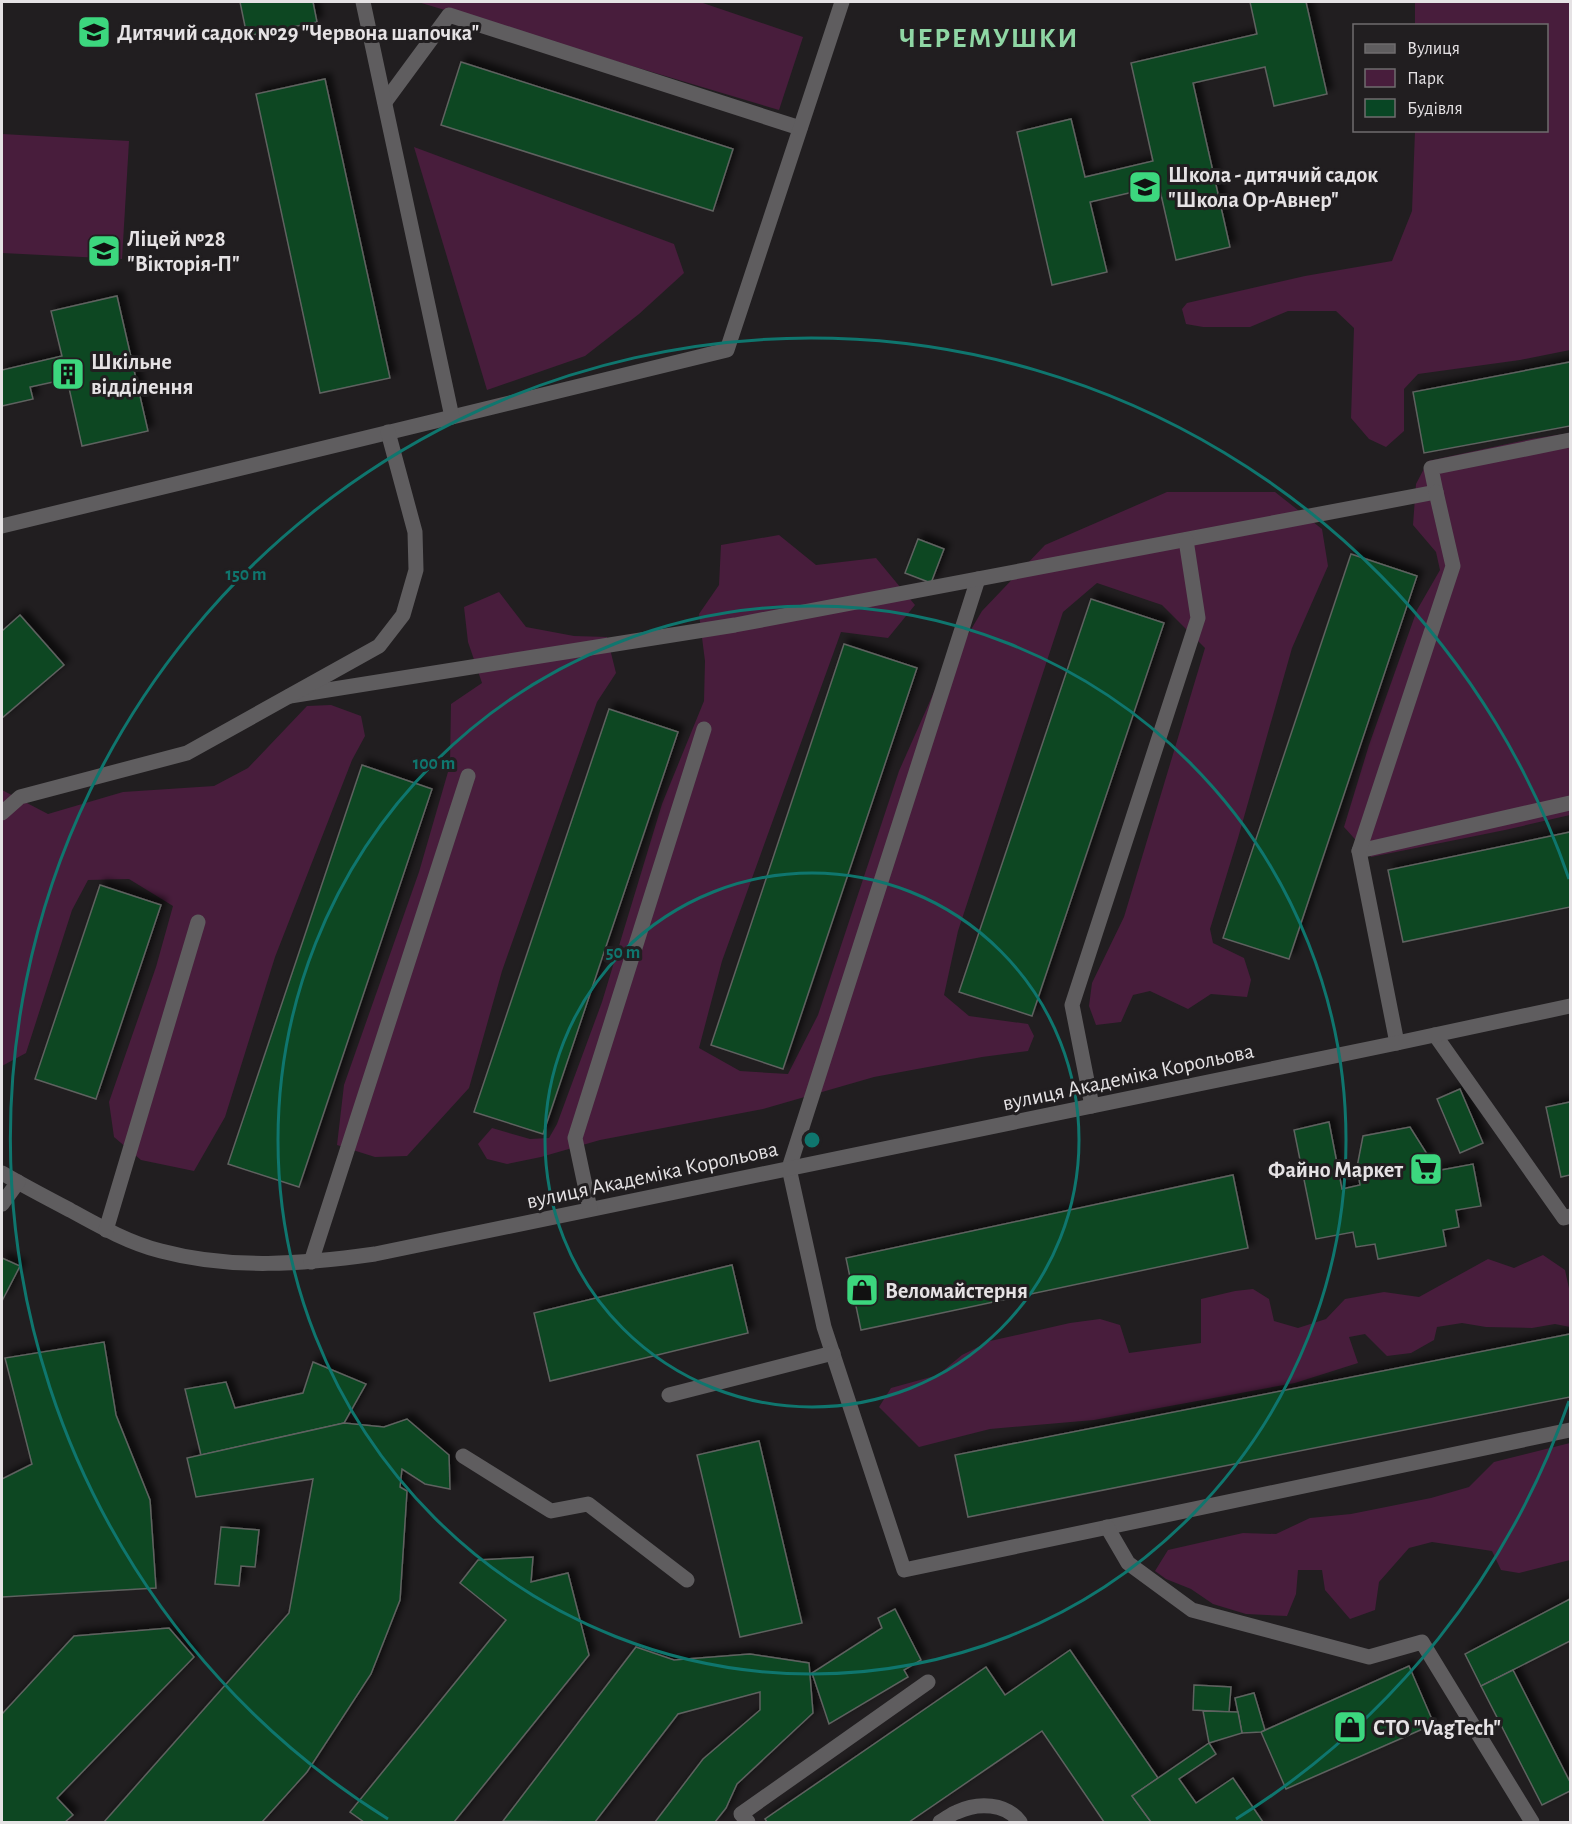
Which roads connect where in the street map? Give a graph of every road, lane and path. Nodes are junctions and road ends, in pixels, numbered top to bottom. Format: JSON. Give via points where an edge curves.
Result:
{"nodes":[{"id":1,"x":363,"y":2,"type":"edge"},
{"id":2,"x":842,"y":2,"type":"edge"},
{"id":3,"x":385,"y":102,"type":"junction"},
{"id":4,"x":800,"y":128,"type":"junction"},
{"id":5,"x":452,"y":417,"type":"junction"},
{"id":6,"x":388,"y":432,"type":"junction"},
{"id":7,"x":1570,"y":440,"type":"edge"},
{"id":8,"x":1436,"y":492,"type":"junction"},
{"id":9,"x":2,"y":526,"type":"edge"},
{"id":10,"x":1186,"y":540,"type":"junction"},
{"id":11,"x":978,"y":579,"type":"junction"},
{"id":12,"x":290,"y":696,"type":"junction"},
{"id":13,"x":704,"y":729,"type":"dead end"},
{"id":14,"x":468,"y":776,"type":"dead end"},
{"id":15,"x":1570,"y":803,"type":"edge"},
{"id":16,"x":2,"y":813,"type":"edge"},
{"id":17,"x":1359,"y":851,"type":"junction"},
{"id":18,"x":198,"y":922,"type":"dead end"},
{"id":19,"x":1570,"y":1006,"type":"edge"},
{"id":20,"x":1436,"y":1035,"type":"junction"},
{"id":21,"x":1397,"y":1043,"type":"junction"},
{"id":22,"x":1092,"y":1106,"type":"junction"},
{"id":23,"x":789,"y":1168,"type":"junction"},
{"id":24,"x":2,"y":1173,"type":"edge"},
{"id":25,"x":18,"y":1182,"type":"junction"},
{"id":26,"x":2,"y":1204,"type":"edge"},
{"id":27,"x":590,"y":1209,"type":"junction"},
{"id":28,"x":1570,"y":1216,"type":"edge"},
{"id":29,"x":106,"y":1230,"type":"junction"},
{"id":30,"x":311,"y":1262,"type":"junction"},
{"id":31,"x":833,"y":1353,"type":"junction"},
{"id":32,"x":669,"y":1395,"type":"dead end"},
{"id":33,"x":1570,"y":1430,"type":"edge"},
{"id":34,"x":463,"y":1456,"type":"dead end"},
{"id":35,"x":1107,"y":1527,"type":"junction"},
{"id":36,"x":687,"y":1580,"type":"dead end"},
{"id":37,"x":928,"y":1683,"type":"dead end"},
{"id":38,"x":748,"y":1822,"type":"edge"},
{"id":39,"x":940,"y":1822,"type":"edge"},
{"id":40,"x":1020,"y":1822,"type":"edge"},
{"id":41,"x":1532,"y":1822,"type":"edge"}],
"edges":[{"from":1,"to":3,"type":"street"},
{"from":2,"to":4,"type":"street"},
{"from":3,"to":4,"type":"street","via":[[449,15]]},
{"from":3,"to":5,"type":"street"},
{"from":4,"to":5,"type":"street","via":[[728,350]]},
{"from":5,"to":6,"type":"street"},
{"from":6,"to":9,"type":"street"},
{"from":6,"to":12,"type":"street","via":[[415,532],[416,570],[403,615],[379,646]]},
{"from":7,"to":8,"type":"street","via":[[1431,468]]},
{"from":8,"to":10,"type":"street"},
{"from":8,"to":17,"type":"street","via":[[1453,566]]},
{"from":10,"to":11,"type":"street"},
{"from":10,"to":22,"type":"street","via":[[1198,618],[1072,1005]]},
{"from":11,"to":12,"type":"street","via":[[735,625]]},
{"from":11,"to":23,"type":"street"},
{"from":12,"to":16,"type":"street","via":[[187,753],[20,797]]},
{"from":13,"to":27,"type":"street","via":[[575,1138]]},
{"from":14,"to":30,"type":"street"},
{"from":15,"to":17,"type":"street"},
{"from":17,"to":21,"type":"street"},
{"from":18,"to":29,"type":"street"},
{"from":19,"to":20,"type":"street","name":"вулиця Академіка Корольова"},
{"from":20,"to":21,"type":"street","name":"вулиця Академіка Корольова"},
{"from":20,"to":28,"type":"street","via":[[1564,1218]]},
{"from":21,"to":22,"type":"street","name":"вулиця Академіка Корольова"},
{"from":22,"to":23,"type":"street","name":"вулиця Академіка Корольова"},
{"from":23,"to":27,"type":"street","name":"вулиця Академіка Корольова"},
{"from":23,"to":31,"type":"street"},
{"from":24,"to":25,"type":"street","name":"вулиця Академіка Корольова"},
{"from":25,"to":26,"type":"street"},
{"from":25,"to":29,"type":"street","name":"вулиця Академіка Корольова"},
{"from":27,"to":30,"type":"street","name":"вулиця Академіка Корольова","via":[[375,1254]]},
{"from":29,"to":30,"type":"street","name":"вулиця Академіка Корольова","via":[[161,1251],[214,1261]]},
{"from":31,"to":32,"type":"street"},
{"from":31,"to":35,"type":"street","via":[[904,1570]]},
{"from":33,"to":35,"type":"street"},
{"from":34,"to":36,"type":"street","via":[[551,1511],[588,1504]]},
{"from":35,"to":41,"type":"street","via":[[1128,1563],[1192,1610],[1369,1658],[1422,1642]]},
{"from":37,"to":38,"type":"street","via":[[741,1814]]},
{"from":39,"to":40,"type":"street","via":[[958,1811],[983,1805],[1004,1808]]}]}
